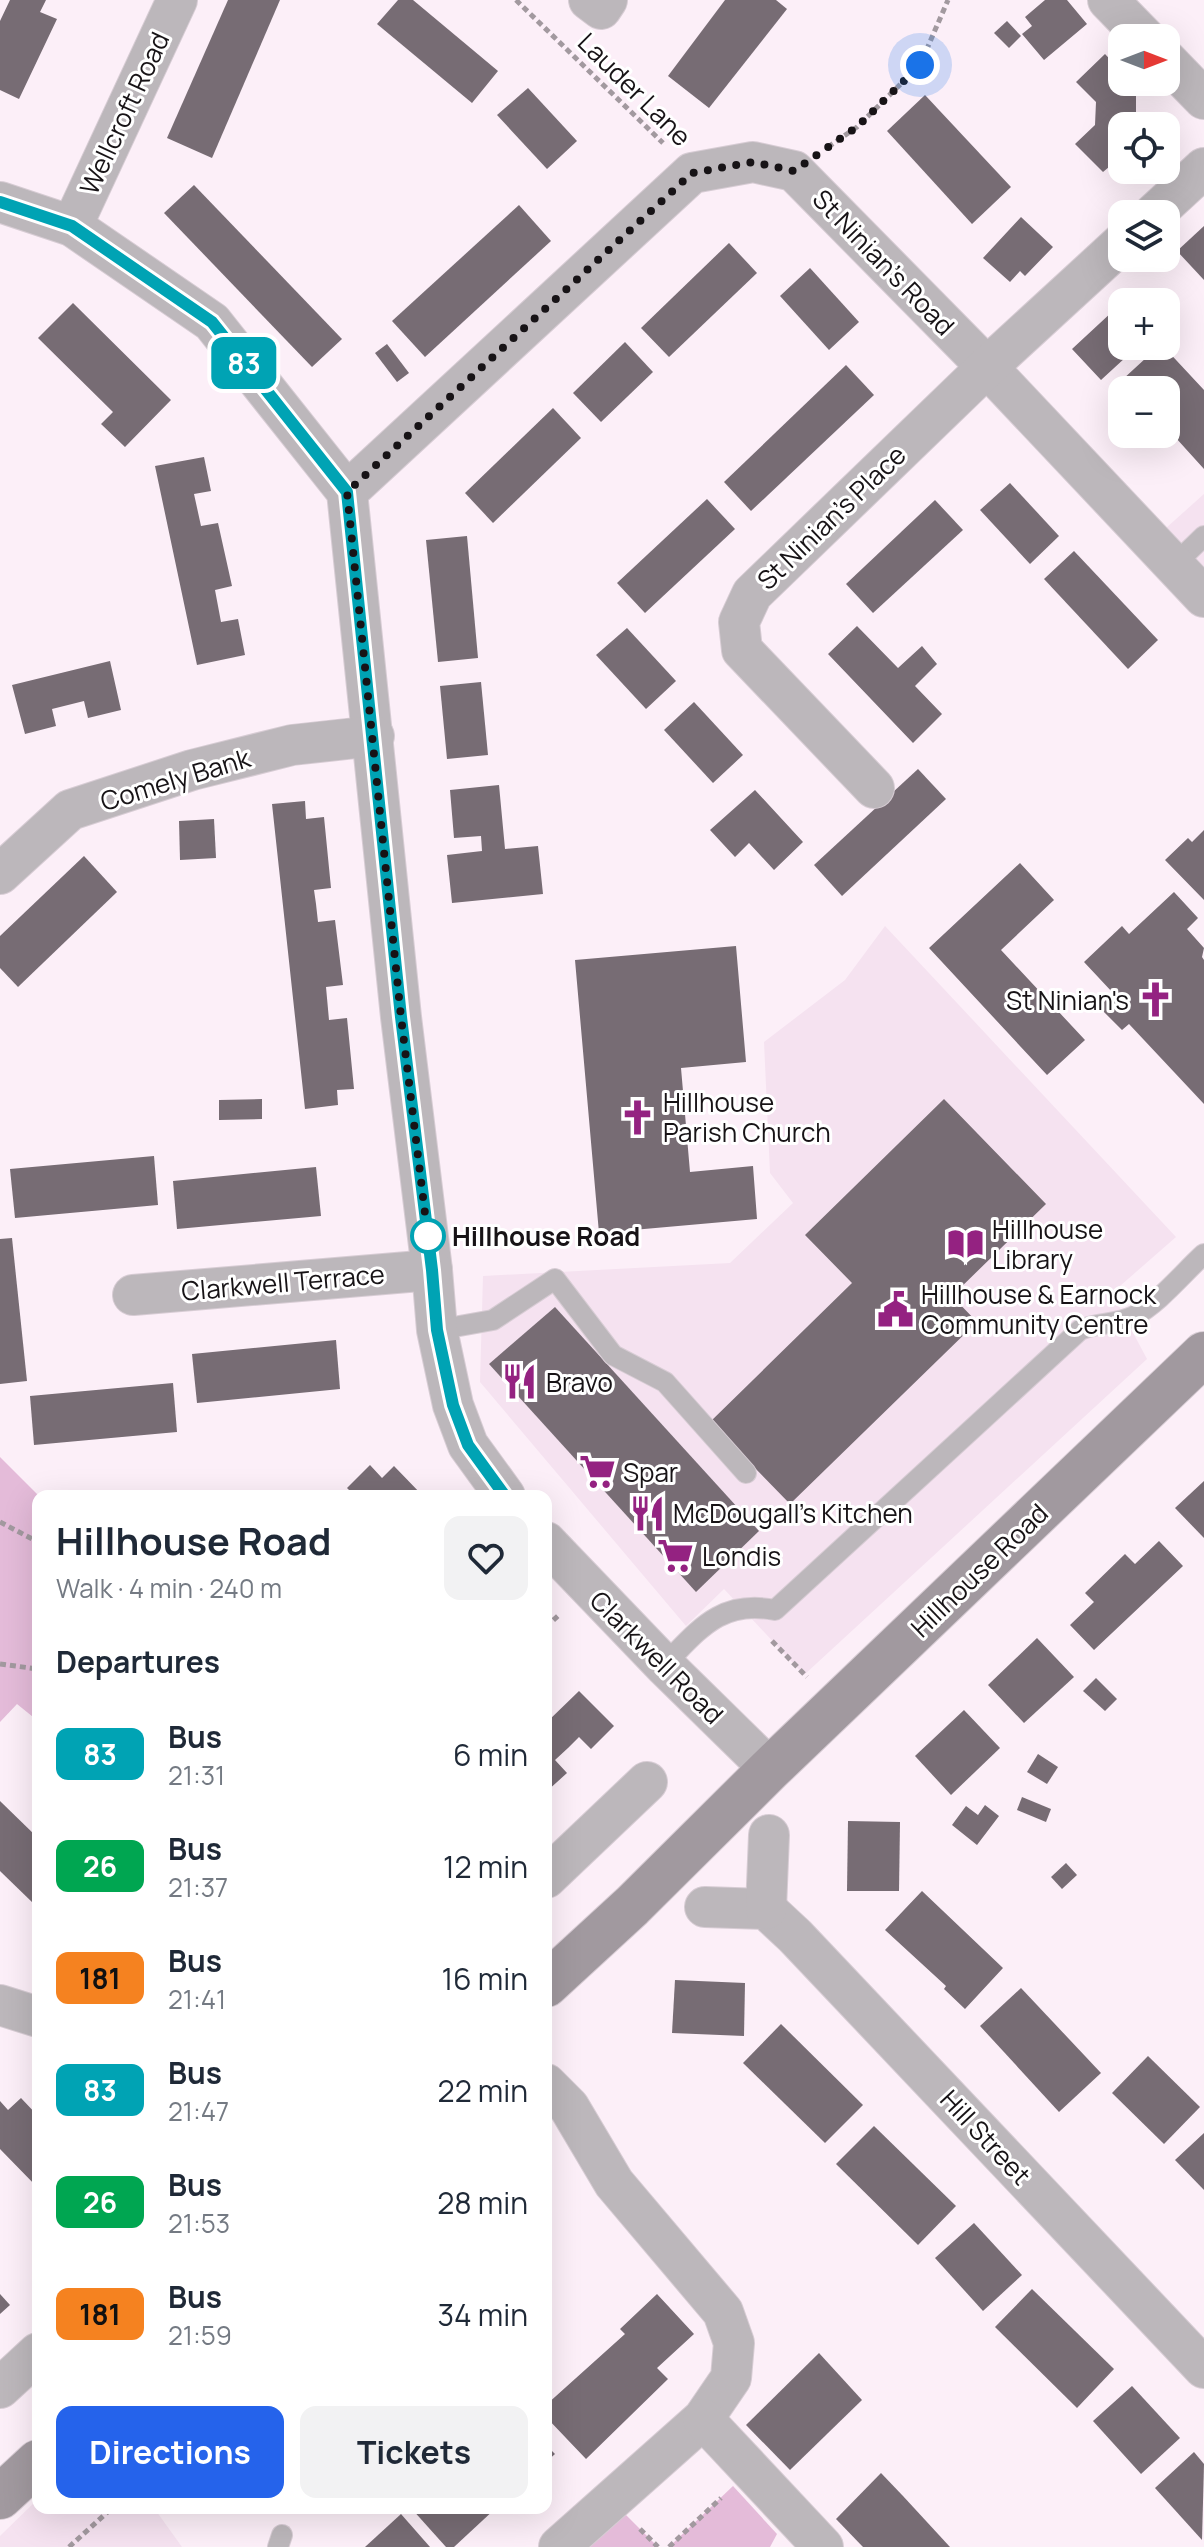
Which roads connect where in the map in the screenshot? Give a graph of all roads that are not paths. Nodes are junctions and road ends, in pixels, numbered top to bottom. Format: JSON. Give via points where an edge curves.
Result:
{"nodes":[{"id":1,"x":177,"y":0,"type":"edge"},
{"id":2,"x":589,"y":0,"type":"edge"},
{"id":3,"x":607,"y":0,"type":"edge"},
{"id":4,"x":1108,"y":0,"type":"edge"},
{"id":5,"x":1131,"y":24,"type":"edge"},
{"id":6,"x":1180,"y":74,"type":"edge"},
{"id":7,"x":1204,"y":99,"type":"edge"},
{"id":8,"x":1204,"y":168,"type":"edge"},
{"id":9,"x":1169,"y":200,"type":"edge"},
{"id":10,"x":0,"y":202,"type":"edge"},
{"id":11,"x":72,"y":226,"type":"junction"},
{"id":12,"x":1108,"y":256,"type":"edge"},
{"id":13,"x":987,"y":367,"type":"junction"},
{"id":14,"x":347,"y":492,"type":"junction"},
{"id":15,"x":1204,"y":536,"type":"edge"},
{"id":16,"x":1174,"y":565,"type":"junction"},
{"id":17,"x":1204,"y":597,"type":"edge"},
{"id":18,"x":374,"y":736,"type":"junction"},
{"id":19,"x":874,"y":788,"type":"dead end"},
{"id":20,"x":0,"y":874,"type":"edge"},
{"id":21,"x":1204,"y":1254,"type":"edge"},
{"id":22,"x":432,"y":1270,"type":"junction"},
{"id":23,"x":133,"y":1295,"type":"dead end"},
{"id":24,"x":437,"y":1330,"type":"junction"},
{"id":25,"x":1204,"y":1354,"type":"edge"},
{"id":26,"x":746,"y":1473,"type":"dead end"},
{"id":27,"x":501,"y":1490,"type":"edge"},
{"id":28,"x":552,"y":1548,"type":"edge"},
{"id":29,"x":664,"y":1665,"type":"junction"},
{"id":30,"x":770,"y":1769,"type":"junction"},
{"id":31,"x":647,"y":1782,"type":"dead end"},
{"id":32,"x":769,"y":1835,"type":"dead end"},
{"id":33,"x":552,"y":1872,"type":"edge"},
{"id":34,"x":705,"y":1907,"type":"dead end"},
{"id":35,"x":766,"y":1909,"type":"junction"},
{"id":36,"x":552,"y":1979,"type":"edge"},
{"id":37,"x":0,"y":2005,"type":"edge"},
{"id":38,"x":32,"y":2015,"type":"edge"},
{"id":39,"x":552,"y":2090,"type":"edge"},
{"id":40,"x":32,"y":2359,"type":"edge"},
{"id":41,"x":1204,"y":2368,"type":"edge"},
{"id":42,"x":0,"y":2388,"type":"edge"},
{"id":43,"x":703,"y":2419,"type":"junction"},
{"id":44,"x":32,"y":2468,"type":"edge"},
{"id":45,"x":0,"y":2497,"type":"edge"},
{"id":46,"x":559,"y":2547,"type":"edge"},
{"id":47,"x":823,"y":2547,"type":"edge"}],
"edges":[{"from":1,"to":11,"type":"street","name":"Wellcroft Road"},
{"from":2,"to":3,"type":"street","via":[[601,9]]},
{"from":4,"to":5,"type":"street"},
{"from":6,"to":7,"type":"street"},
{"from":8,"to":9,"type":"street"},
{"from":10,"to":11,"type":"street"},
{"from":11,"to":14,"type":"street","via":[[212,322]]},
{"from":12,"to":13,"type":"street","name":"St Ninian's Place"},
{"from":13,"to":14,"type":"street","name":"St Ninian's Road","via":[[794,171],[753,162],[692,173]]},
{"from":13,"to":16,"type":"street","name":"St Ninian's Road"},
{"from":13,"to":19,"type":"street","name":"St Ninian's Place","via":[[752,594],[739,622],[742,650]]},
{"from":14,"to":18,"type":"street"},
{"from":15,"to":16,"type":"lane"},
{"from":16,"to":17,"type":"street","name":"St Ninian's Road"},
{"from":18,"to":20,"type":"street","name":"Comely Bank","via":[[292,745],[192,770],[70,810]]},
{"from":18,"to":22,"type":"street"},
{"from":21,"to":29,"type":"lane","via":[[1133,1317],[1080,1330],[768,1608],[720,1614]]},
{"from":22,"to":23,"type":"street","name":"Clarkwell Terrace"},
{"from":22,"to":24,"type":"street"},
{"from":24,"to":26,"type":"lane","via":[[493,1320],[555,1279],[613,1355],[665,1382]]},
{"from":24,"to":27,"type":"street","via":[[453,1405],[468,1445]]},
{"from":25,"to":30,"type":"street","name":"Hillhouse Road"},
{"from":28,"to":29,"type":"street","name":"Clarkwell Road"},
{"from":29,"to":30,"type":"street","name":"Clarkwell Road"},
{"from":30,"to":36,"type":"street","name":"Hillhouse Road"},
{"from":31,"to":33,"type":"street"},
{"from":32,"to":35,"type":"street"},
{"from":34,"to":35,"type":"street"},
{"from":35,"to":41,"type":"street","name":"Hill Street"},
{"from":37,"to":38,"type":"street"},
{"from":39,"to":43,"type":"street","via":[[569,2107],[614,2183],[723,2312],[734,2343],[731,2378]]},
{"from":40,"to":42,"type":"street"},
{"from":43,"to":46,"type":"street"},
{"from":43,"to":47,"type":"street"},
{"from":44,"to":45,"type":"street"}]}
